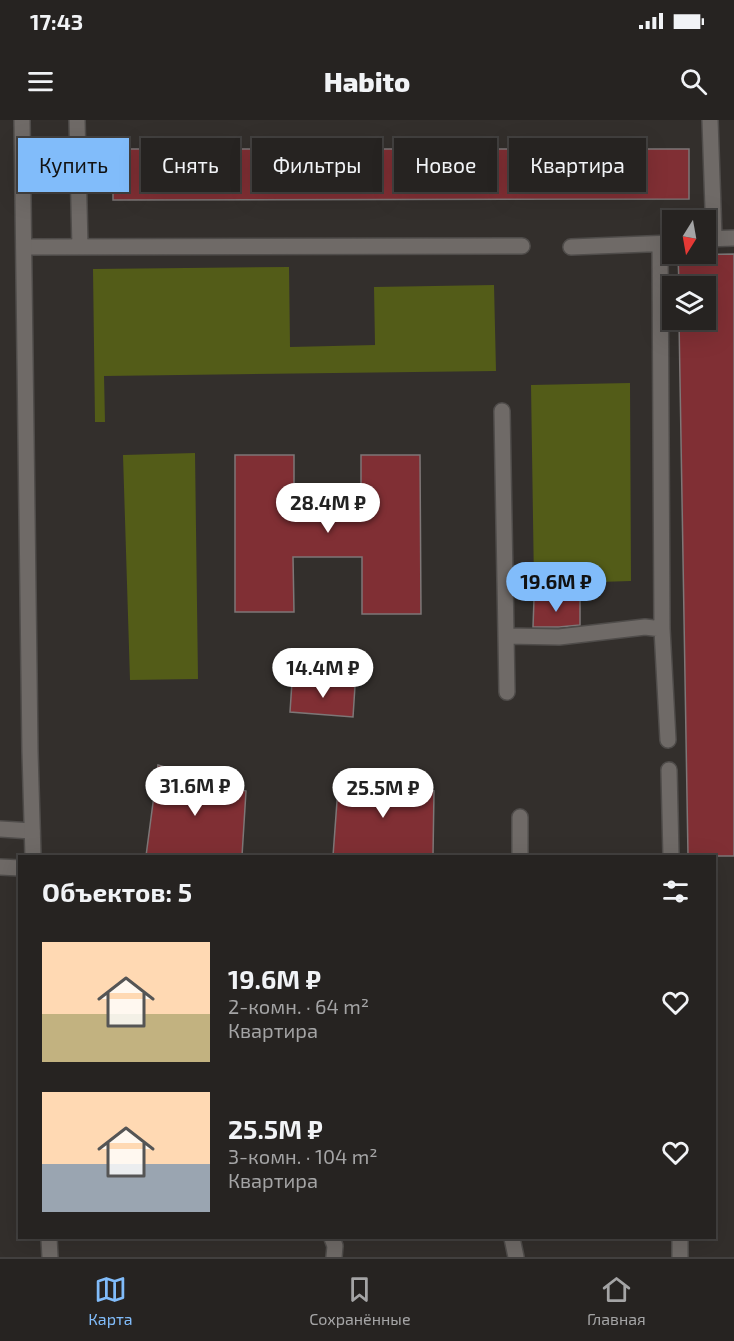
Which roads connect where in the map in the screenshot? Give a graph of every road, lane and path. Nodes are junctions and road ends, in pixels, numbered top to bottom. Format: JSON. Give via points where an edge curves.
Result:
{"nodes":[{"id":1,"x":22,"y":120,"type":"edge"},
{"id":2,"x":77,"y":120,"type":"edge"},
{"id":3,"x":710,"y":120,"type":"edge"},
{"id":4,"x":710,"y":210,"type":"edge"},
{"id":5,"x":734,"y":238,"type":"edge"},
{"id":6,"x":716,"y":239,"type":"edge"},
{"id":7,"x":662,"y":244,"type":"edge"},
{"id":8,"x":522,"y":246,"type":"dead end"},
{"id":9,"x":24,"y":247,"type":"junction"},
{"id":10,"x":80,"y":247,"type":"junction"},
{"id":11,"x":571,"y":247,"type":"dead end"},
{"id":12,"x":666,"y":264,"type":"edge"},
{"id":13,"x":502,"y":411,"type":"dead end"},
{"id":14,"x":662,"y":629,"type":"junction"},
{"id":15,"x":506,"y":636,"type":"junction"},
{"id":16,"x":507,"y":692,"type":"dead end"},
{"id":17,"x":668,"y":740,"type":"dead end"},
{"id":18,"x":669,"y":770,"type":"dead end"},
{"id":19,"x":520,"y":817,"type":"dead end"},
{"id":20,"x":0,"y":830,"type":"edge"},
{"id":21,"x":33,"y":831,"type":"junction"},
{"id":22,"x":33,"y":855,"type":"edge"},
{"id":23,"x":520,"y":855,"type":"edge"},
{"id":24,"x":671,"y":855,"type":"edge"},
{"id":25,"x":0,"y":867,"type":"edge"},
{"id":26,"x":18,"y":868,"type":"edge"},
{"id":27,"x":49,"y":1239,"type":"edge"},
{"id":28,"x":332,"y":1239,"type":"edge"},
{"id":29,"x":512,"y":1239,"type":"edge"},
{"id":30,"x":680,"y":1239,"type":"edge"},
{"id":31,"x":50,"y":1257,"type":"edge"},
{"id":32,"x":334,"y":1257,"type":"edge"},
{"id":33,"x":516,"y":1257,"type":"edge"},
{"id":34,"x":680,"y":1257,"type":"edge"}],
"edges":[{"from":1,"to":9,"type":"street"},
{"from":2,"to":10,"type":"street"},
{"from":3,"to":4,"type":"street"},
{"from":5,"to":6,"type":"street"},
{"from":7,"to":11,"type":"street"},
{"from":8,"to":10,"type":"street"},
{"from":9,"to":10,"type":"street"},
{"from":9,"to":21,"type":"street"},
{"from":12,"to":14,"type":"street"},
{"from":13,"to":15,"type":"street"},
{"from":14,"to":15,"type":"street","via":[[645,627],[560,637]]},
{"from":14,"to":17,"type":"street"},
{"from":15,"to":16,"type":"street"},
{"from":18,"to":24,"type":"street"},
{"from":19,"to":23,"type":"street"},
{"from":20,"to":21,"type":"street"},
{"from":21,"to":22,"type":"street"},
{"from":25,"to":26,"type":"street"},
{"from":27,"to":31,"type":"street"},
{"from":28,"to":32,"type":"street"},
{"from":29,"to":33,"type":"street"},
{"from":30,"to":34,"type":"street"}]}
